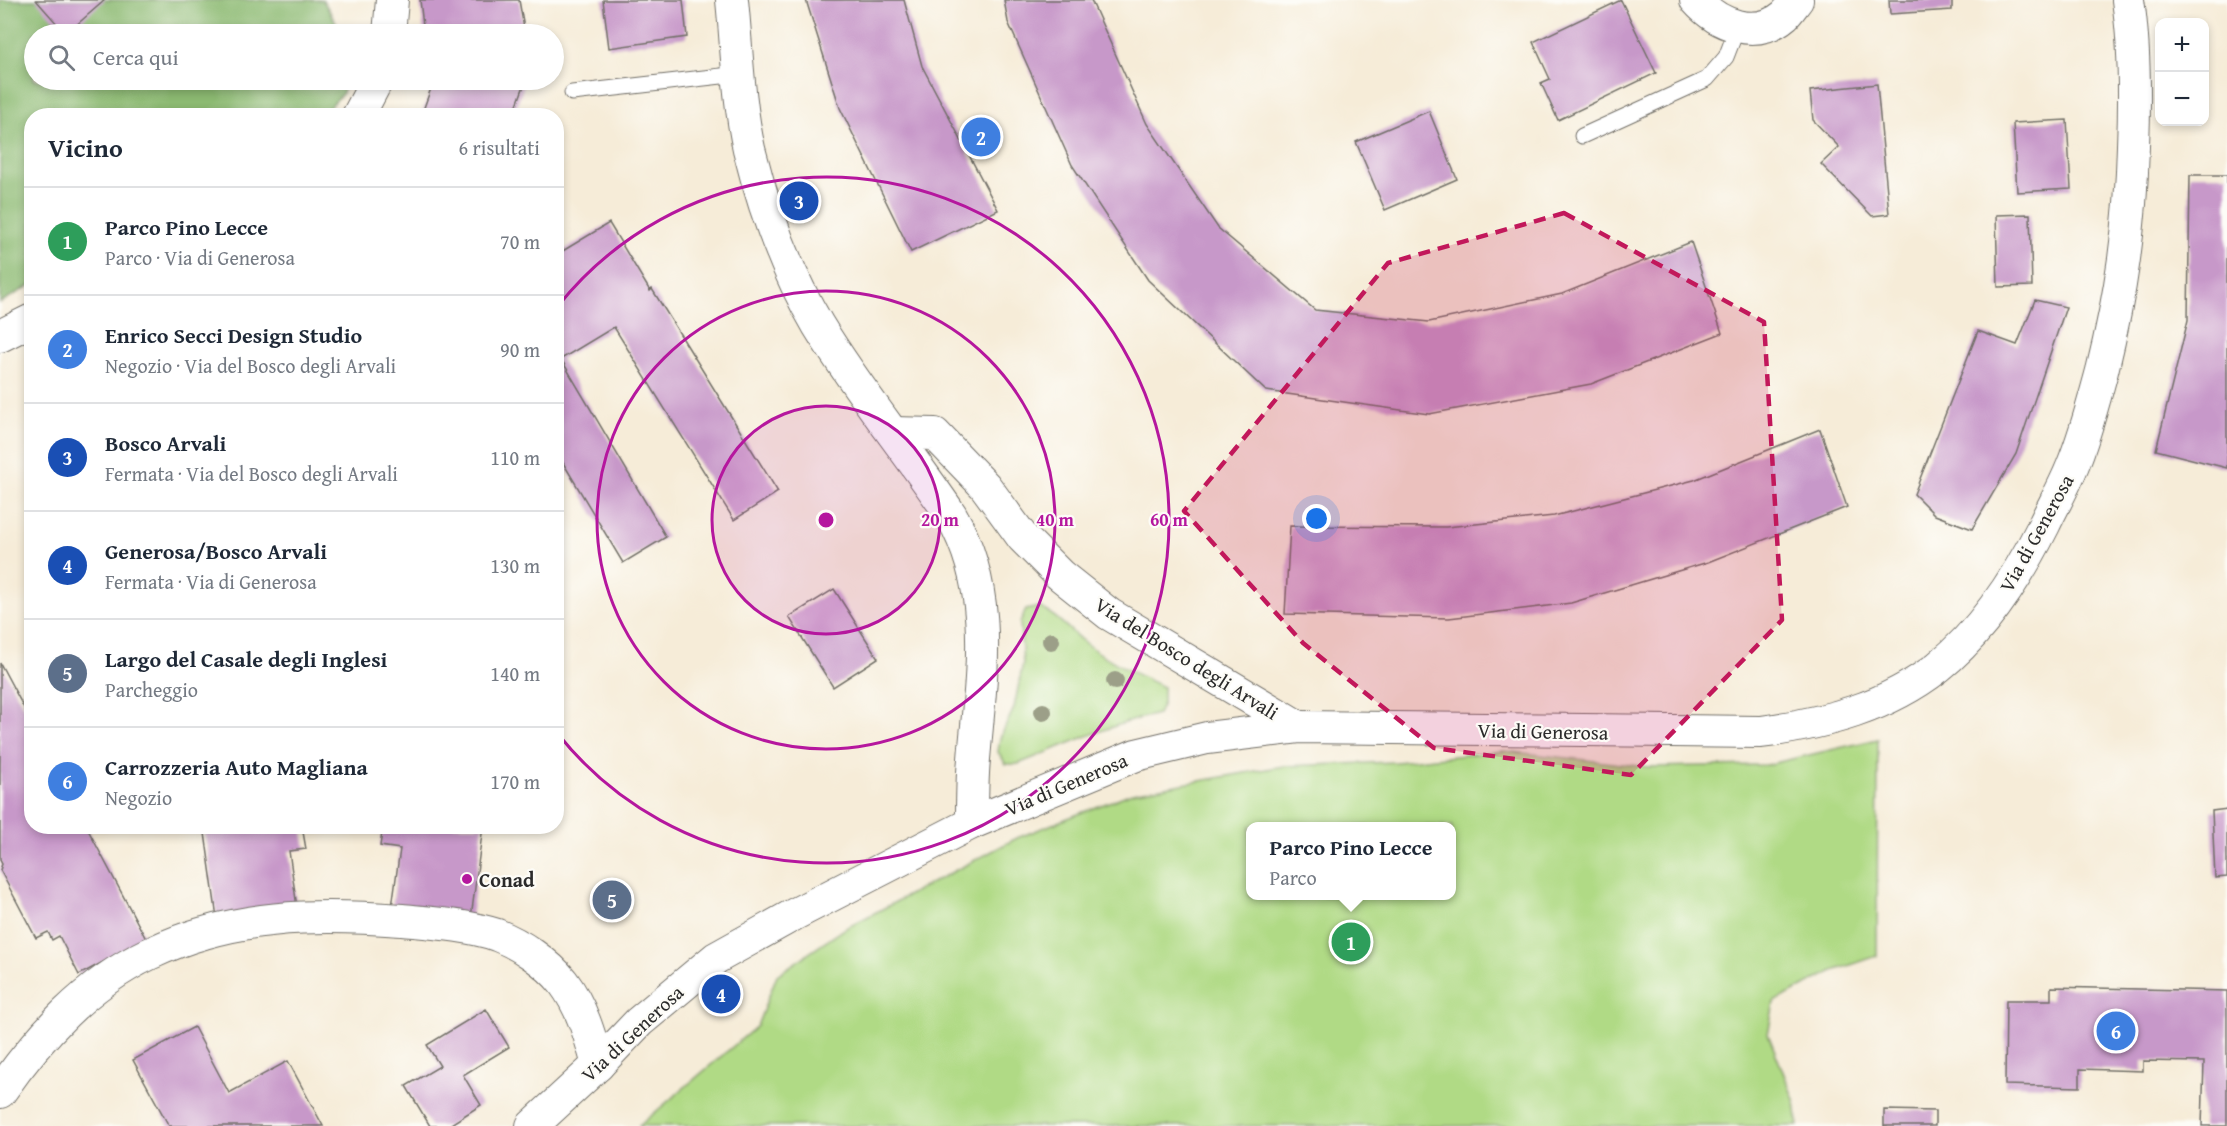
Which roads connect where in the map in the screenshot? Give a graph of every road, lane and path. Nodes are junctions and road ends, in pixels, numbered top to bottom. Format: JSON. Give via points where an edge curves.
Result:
{"nodes":[{"id":1,"x":392,"y":0,"type":"edge"},
{"id":2,"x":732,"y":0,"type":"edge"},
{"id":3,"x":1696,"y":0,"type":"edge"},
{"id":4,"x":1797,"y":0,"type":"edge"},
{"id":5,"x":2128,"y":0,"type":"edge"},
{"id":6,"x":390,"y":24,"type":"edge"},
{"id":7,"x":1738,"y":26,"type":"junction"},
{"id":8,"x":739,"y":74,"type":"junction"},
{"id":9,"x":372,"y":90,"type":"edge"},
{"id":10,"x":572,"y":93,"type":"dead end"},
{"id":11,"x":362,"y":108,"type":"edge"},
{"id":12,"x":1582,"y":136,"type":"dead end"},
{"id":13,"x":24,"y":324,"type":"edge"},
{"id":14,"x":0,"y":336,"type":"edge"},
{"id":15,"x":893,"y":433,"type":"junction"},
{"id":16,"x":1299,"y":727,"type":"junction"},
{"id":17,"x":972,"y":823,"type":"junction"},
{"id":18,"x":598,"y":1065,"type":"junction"},
{"id":19,"x":0,"y":1092,"type":"edge"},
{"id":20,"x":532,"y":1126,"type":"edge"}],
"edges":[{"from":1,"to":6,"type":"street"},
{"from":2,"to":8,"type":"street"},
{"from":3,"to":7,"type":"street","via":[[1721,22]]},
{"from":4,"to":7,"type":"street","via":[[1786,15],[1772,24],[1758,28]]},
{"from":5,"to":16,"type":"street","name":"Via di Generosa","via":[[2134,72],[2133,171],[2125,263],[2089,421],[2072,467],[2010,585],[1967,639],[1939,666],[1901,692],[1859,711],[1815,724],[1761,732]]},
{"from":7,"to":12,"type":"lane","via":[[1726,57],[1707,79]]},
{"from":8,"to":10,"type":"lane"},
{"from":8,"to":15,"type":"street","via":[[750,150],[780,249],[818,325]]},
{"from":9,"to":11,"type":"street"},
{"from":13,"to":14,"type":"street"},
{"from":15,"to":16,"type":"street","name":"Via del Bosco degli Arvali","via":[[935,434],[985,486],[1023,538],[1101,608]]},
{"from":15,"to":17,"type":"street","via":[[961,532],[976,581],[983,645]]},
{"from":16,"to":17,"type":"street","name":"Via di Generosa","via":[[1207,738],[1136,755]]},
{"from":17,"to":18,"type":"street","name":"Via di Generosa","via":[[716,958],[639,1022]]},
{"from":18,"to":19,"type":"street","via":[[586,1024],[562,981],[512,943],[496,935],[450,925],[349,916],[306,917],[203,933],[147,955],[92,990],[46,1032]]},
{"from":18,"to":20,"type":"street","name":"Via di Generosa"}]}
